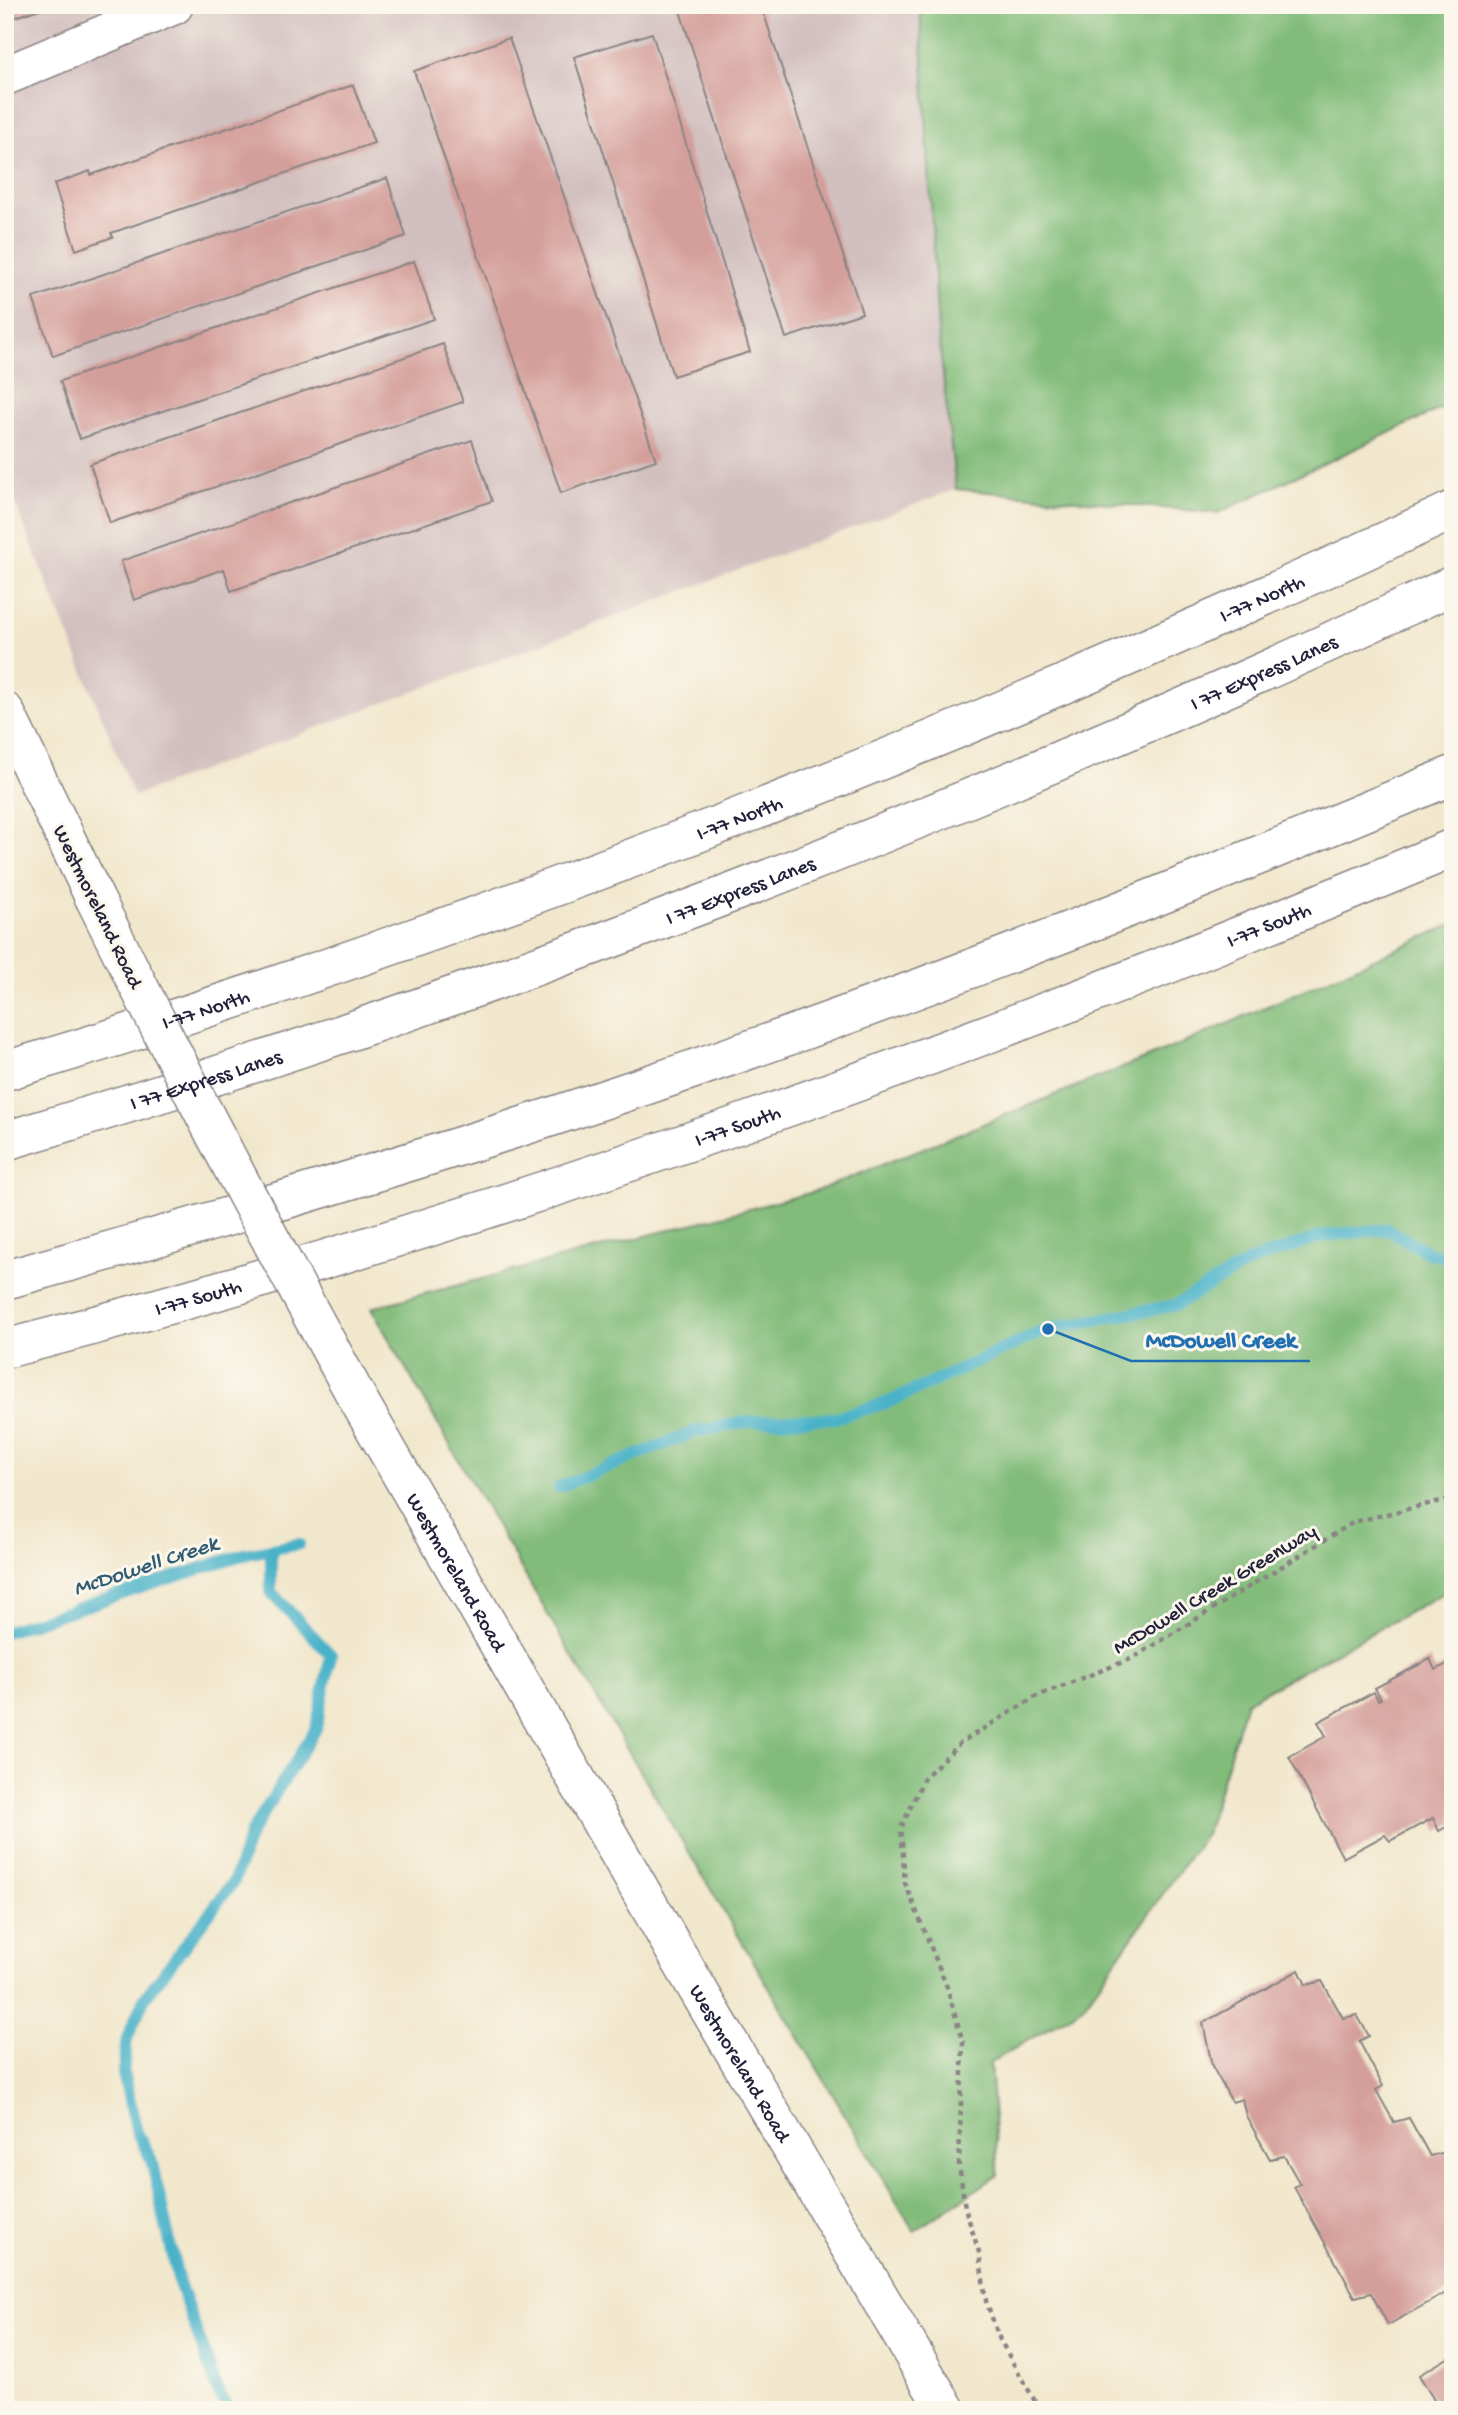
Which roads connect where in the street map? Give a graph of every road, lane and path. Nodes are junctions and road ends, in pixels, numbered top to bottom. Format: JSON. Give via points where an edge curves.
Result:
{"nodes":[{"id":1,"x":174,"y":5,"type":"edge"},
{"id":2,"x":5,"y":76,"type":"edge"},
{"id":3,"x":1453,"y":510,"type":"edge"},
{"id":4,"x":1453,"y":585,"type":"edge"},
{"id":5,"x":5,"y":712,"type":"edge"},
{"id":6,"x":1453,"y":775,"type":"edge"},
{"id":7,"x":1453,"y":848,"type":"edge"},
{"id":8,"x":5,"y":1071,"type":"edge"},
{"id":9,"x":5,"y":1142,"type":"edge"},
{"id":10,"x":5,"y":1280,"type":"edge"},
{"id":11,"x":5,"y":1349,"type":"edge"},
{"id":12,"x":1453,"y":1498,"type":"edge"},
{"id":13,"x":5,"y":2393,"type":"edge"},
{"id":14,"x":21,"y":2410,"type":"edge"},
{"id":15,"x":946,"y":2410,"type":"edge"},
{"id":16,"x":1040,"y":2410,"type":"edge"}],
"edges":[{"from":1,"to":2,"type":"main road"},
{"from":3,"to":8,"type":"main road","name":"I-77 North","via":[[1102,669],[701,832],[479,914]]},
{"from":4,"to":9,"type":"main road","name":"I 77 Express Lanes","via":[[1128,731],[713,900],[290,1051]]},
{"from":5,"to":15,"type":"main road","name":"Westmoreland Road","bridge":true,"via":[[183,1076],[264,1230],[684,1968]]},
{"from":6,"to":10,"type":"main road","via":[[1063,935],[726,1058],[418,1160]]},
{"from":7,"to":11,"type":"main road","name":"I-77 South","via":[[1087,998],[665,1151],[237,1285]]},
{"from":12,"to":16,"type":"path","name":"McDowell Creek Greenway","via":[[1354,1522],[1133,1658],[1037,1696],[960,1743],[924,1778],[901,1828],[905,1883],[947,1987],[963,2042],[959,2164],[986,2301],[1000,2340]]},
{"from":13,"to":14,"type":"path"}]}
